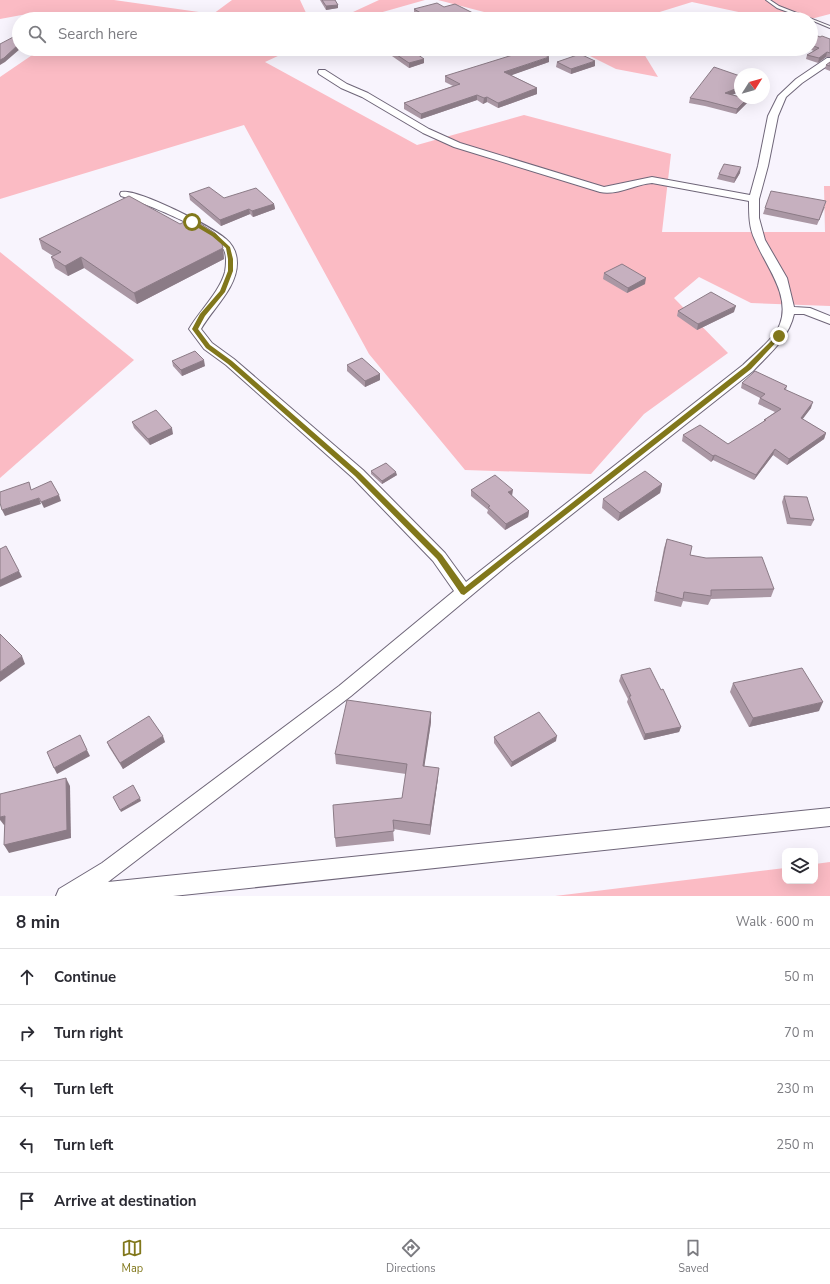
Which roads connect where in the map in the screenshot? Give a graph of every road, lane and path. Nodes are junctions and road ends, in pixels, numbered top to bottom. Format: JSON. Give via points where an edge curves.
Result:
{"nodes":[{"id":1,"x":768,"y":0,"type":"edge"},
{"id":2,"x":793,"y":12,"type":"edge"},
{"id":3,"x":818,"y":22,"type":"edge"},
{"id":4,"x":830,"y":26,"type":"edge"},
{"id":5,"x":830,"y":60,"type":"edge"},
{"id":6,"x":322,"y":72,"type":"dead end"},
{"id":7,"x":125,"y":194,"type":"dead end"},
{"id":8,"x":754,"y":199,"type":"junction"},
{"id":9,"x":789,"y":310,"type":"junction"},
{"id":10,"x":830,"y":320,"type":"edge"},
{"id":11,"x":464,"y":592,"type":"junction"},
{"id":12,"x":830,"y":817,"type":"edge"},
{"id":13,"x":66,"y":896,"type":"edge"},
{"id":14,"x":76,"y":896,"type":"edge"}],
"edges":[{"from":1,"to":2,"type":"lane"},
{"from":3,"to":4,"type":"lane"},
{"from":5,"to":8,"type":"street","via":[[782,96],[773,116],[764,166]]},
{"from":6,"to":8,"type":"street","via":[[426,131],[457,145],[604,190],[614,190],[643,180],[652,180]]},
{"from":7,"to":11,"type":"street","via":[[192,222],[214,235],[228,248],[231,265],[228,278],[222,292],[202,315],[195,329],[208,346],[230,362],[358,474],[439,557]]},
{"from":8,"to":9,"type":"street","via":[[754,218],[760,240],[781,278]]},
{"from":9,"to":10,"type":"street","via":[[806,311]]},
{"from":9,"to":11,"type":"street","via":[[786,324],[779,336],[748,368]]},
{"from":11,"to":13,"type":"street","via":[[345,691],[109,870]]},
{"from":12,"to":14,"type":"street"}]}
